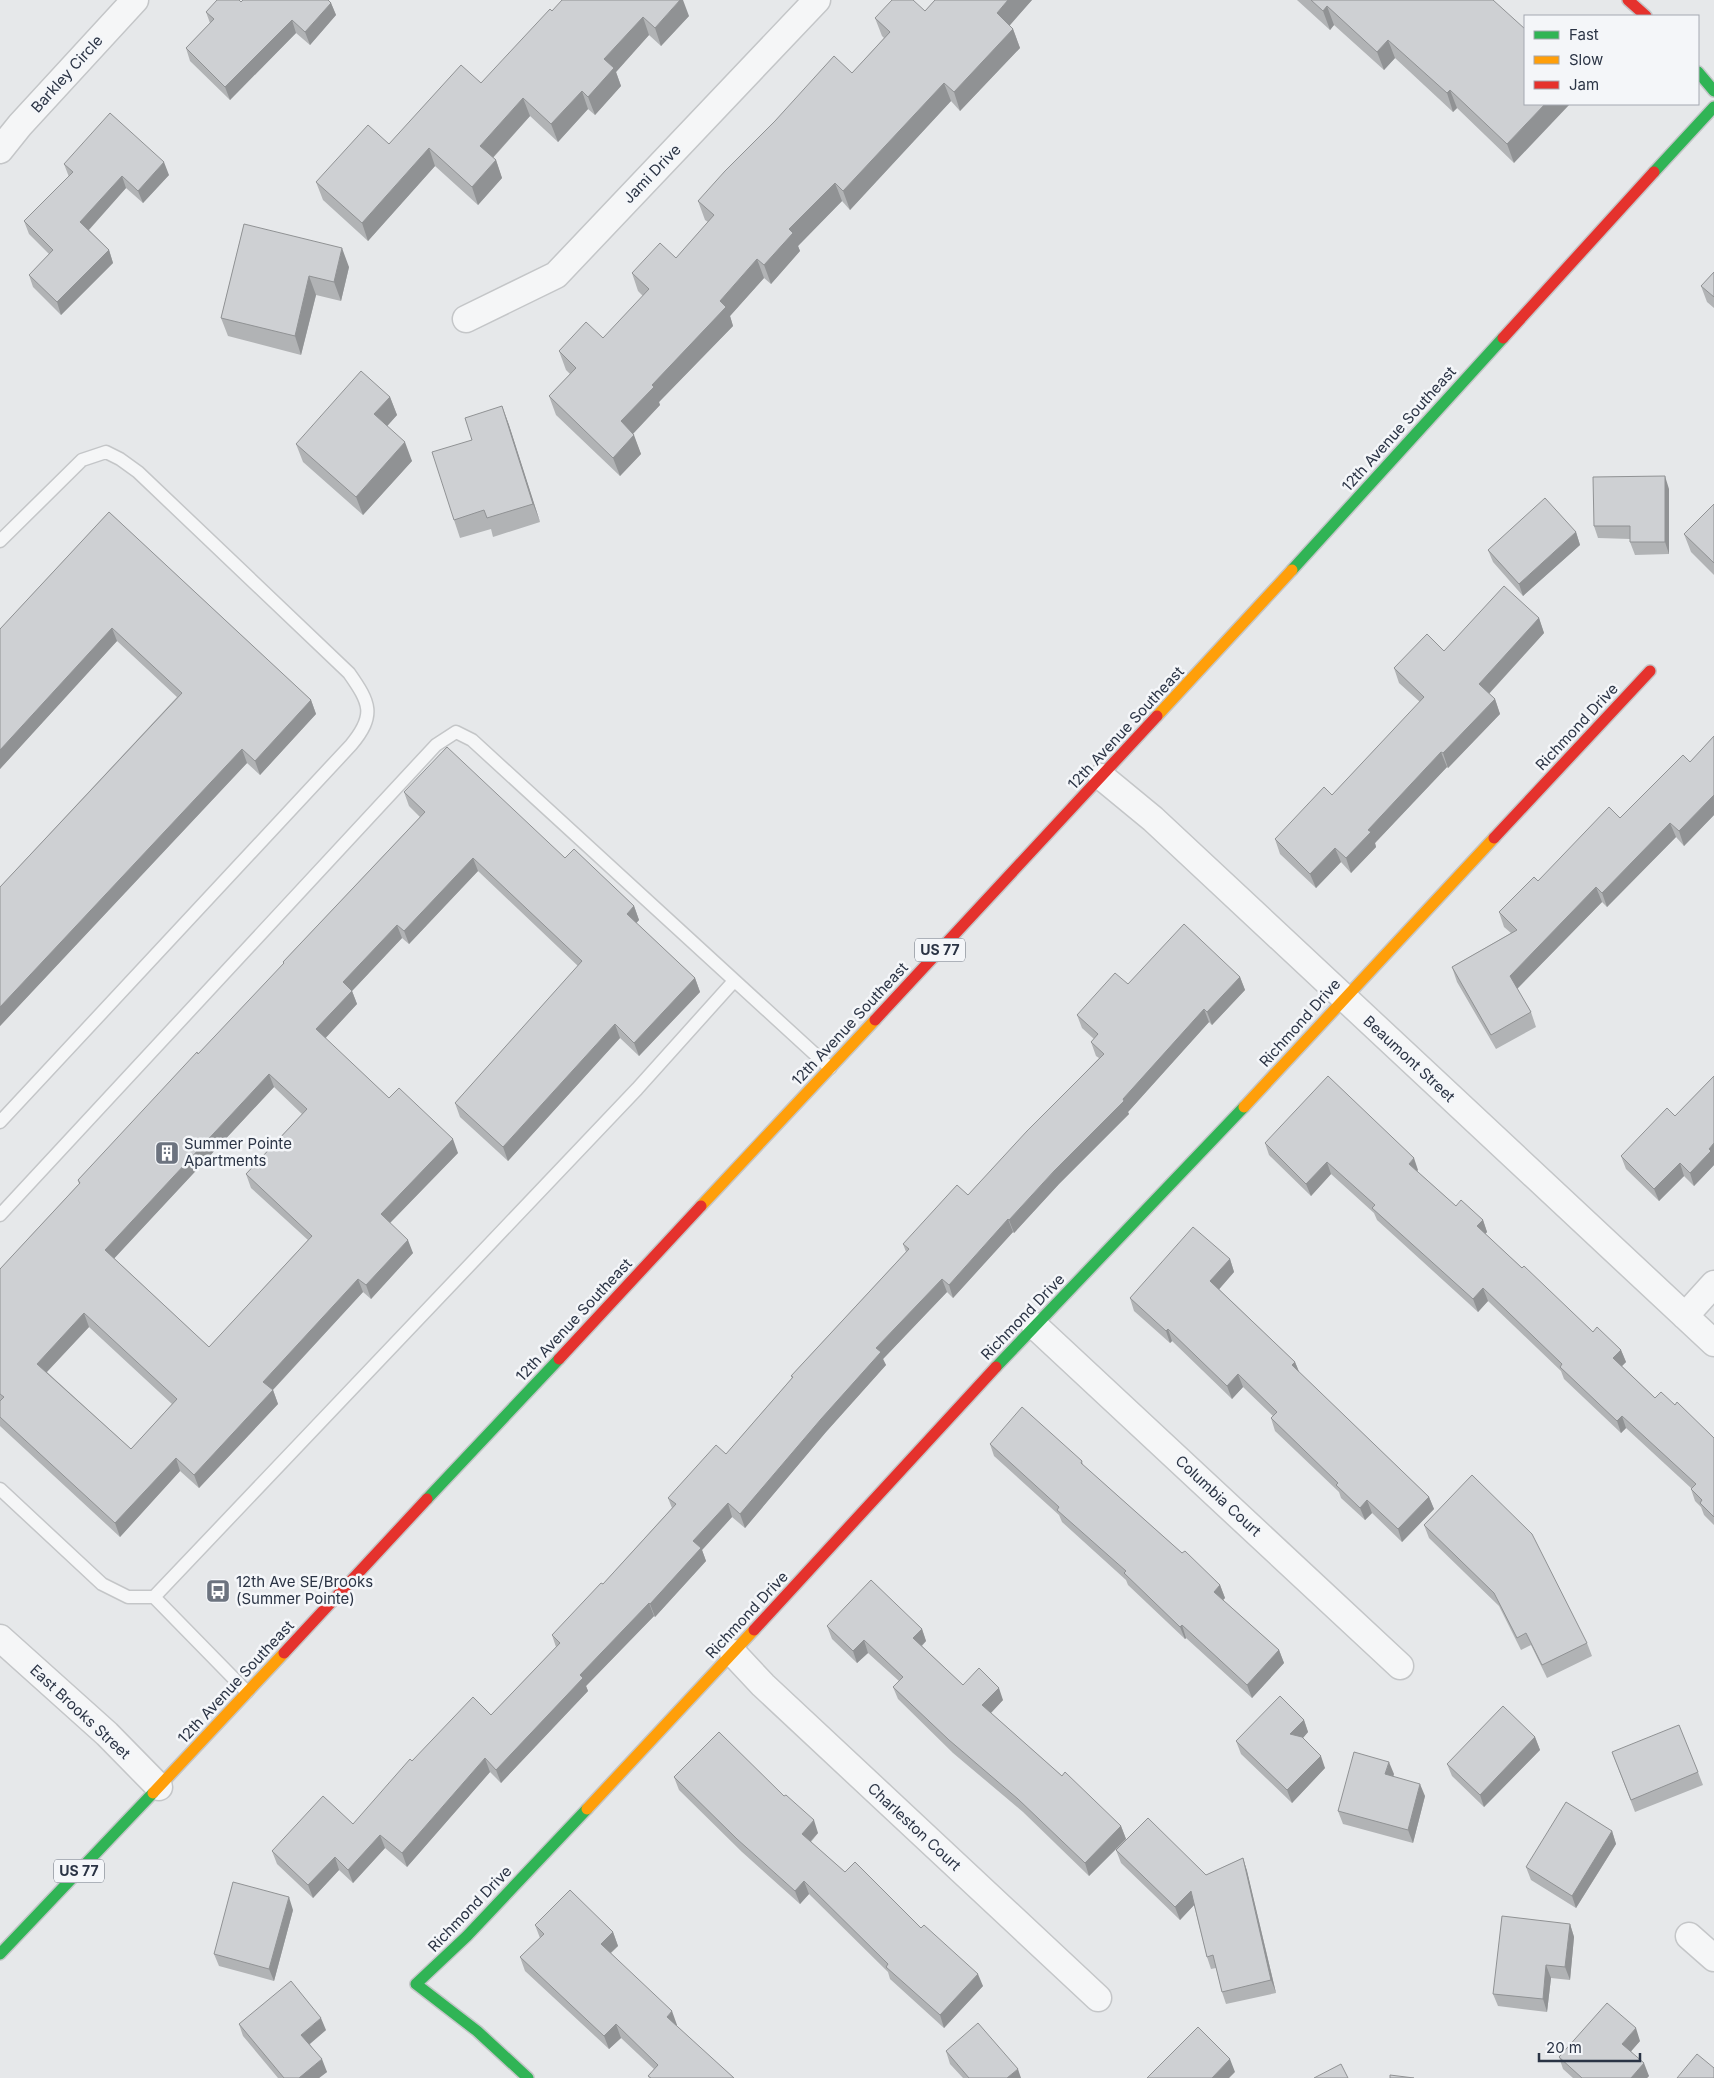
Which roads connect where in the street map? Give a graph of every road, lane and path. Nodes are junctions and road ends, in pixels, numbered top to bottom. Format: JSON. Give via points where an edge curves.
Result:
{"nodes":[{"id":1,"x":135,"y":0,"type":"edge"},
{"id":2,"x":817,"y":0,"type":"edge"},
{"id":3,"x":1628,"y":0,"type":"edge"},
{"id":4,"x":1645,"y":15,"type":"edge"},
{"id":5,"x":1699,"y":73,"type":"edge"},
{"id":6,"x":1714,"y":91,"type":"edge"},
{"id":7,"x":1714,"y":107,"type":"edge"},
{"id":8,"x":0,"y":150,"type":"edge"},
{"id":9,"x":466,"y":319,"type":"dead end"},
{"id":10,"x":0,"y":541,"type":"edge"},
{"id":11,"x":1650,"y":671,"type":"dead end"},
{"id":12,"x":1102,"y":777,"type":"junction"},
{"id":13,"x":734,"y":981,"type":"junction"},
{"id":14,"x":1344,"y":998,"type":"junction"},
{"id":15,"x":830,"y":1068,"type":"junction"},
{"id":16,"x":0,"y":1122,"type":"edge"},
{"id":17,"x":0,"y":1216,"type":"edge"},
{"id":18,"x":1714,"y":1284,"type":"edge"},
{"id":19,"x":1685,"y":1316,"type":"junction"},
{"id":20,"x":1035,"y":1326,"type":"junction"},
{"id":21,"x":1714,"y":1343,"type":"edge"},
{"id":22,"x":0,"y":1489,"type":"edge"},
{"id":23,"x":154,"y":1597,"type":"junction"},
{"id":24,"x":0,"y":1638,"type":"edge"},
{"id":25,"x":733,"y":1653,"type":"junction"},
{"id":26,"x":1400,"y":1666,"type":"dead end"},
{"id":27,"x":247,"y":1692,"type":"junction"},
{"id":28,"x":159,"y":1787,"type":"junction"},
{"id":29,"x":1689,"y":1936,"type":"dead end"},
{"id":30,"x":0,"y":1954,"type":"edge"},
{"id":31,"x":1714,"y":1958,"type":"edge"},
{"id":32,"x":1098,"y":1998,"type":"dead end"},
{"id":33,"x":528,"y":2078,"type":"edge"}],
"edges":[{"from":1,"to":8,"type":"street","name":"Barkley Circle"},
{"from":2,"to":9,"type":"street","name":"Jami Drive","via":[[556,274]]},
{"from":3,"to":4,"type":"main road"},
{"from":5,"to":6,"type":"main road"},
{"from":7,"to":12,"type":"main road","name":"12th Avenue Southeast","number":"US 77"},
{"from":10,"to":16,"type":"lane","via":[[82,460],[106,452],[138,472],[349,673],[365,696],[368,714],[363,731],[351,745]]},
{"from":11,"to":14,"type":"main road","name":"Richmond Drive"},
{"from":12,"to":14,"type":"street","name":"Beaumont Street","via":[[1153,819]]},
{"from":12,"to":15,"type":"main road","name":"12th Avenue Southeast","number":"US 77"},
{"from":13,"to":15,"type":"lane"},
{"from":13,"to":17,"type":"lane","via":[[472,740],[456,732],[436,745]]},
{"from":13,"to":23,"type":"lane","via":[[630,1096]]},
{"from":14,"to":19,"type":"street","name":"Beaumont Street"},
{"from":14,"to":20,"type":"main road","name":"Richmond Drive"},
{"from":15,"to":27,"type":"main road","name":"12th Avenue Southeast","number":"US 77"},
{"from":18,"to":19,"type":"street"},
{"from":19,"to":21,"type":"street","name":"Beaumont Street"},
{"from":20,"to":25,"type":"main road","name":"Richmond Drive"},
{"from":20,"to":26,"type":"street","name":"Columbia Court"},
{"from":22,"to":23,"type":"lane","via":[[102,1584],[128,1597]]},
{"from":23,"to":27,"type":"lane"},
{"from":24,"to":28,"type":"street","name":"East Brooks Street"},
{"from":25,"to":32,"type":"street","name":"Charleston Court","via":[[763,1685]]},
{"from":25,"to":33,"type":"main road","name":"Richmond Drive","via":[[467,1936],[416,1984],[477,2031]]},
{"from":27,"to":28,"type":"main road","name":"12th Avenue Southeast","number":"US 77"},
{"from":28,"to":30,"type":"main road","name":"12th Avenue Southeast","number":"US 77"},
{"from":29,"to":31,"type":"street"}]}
